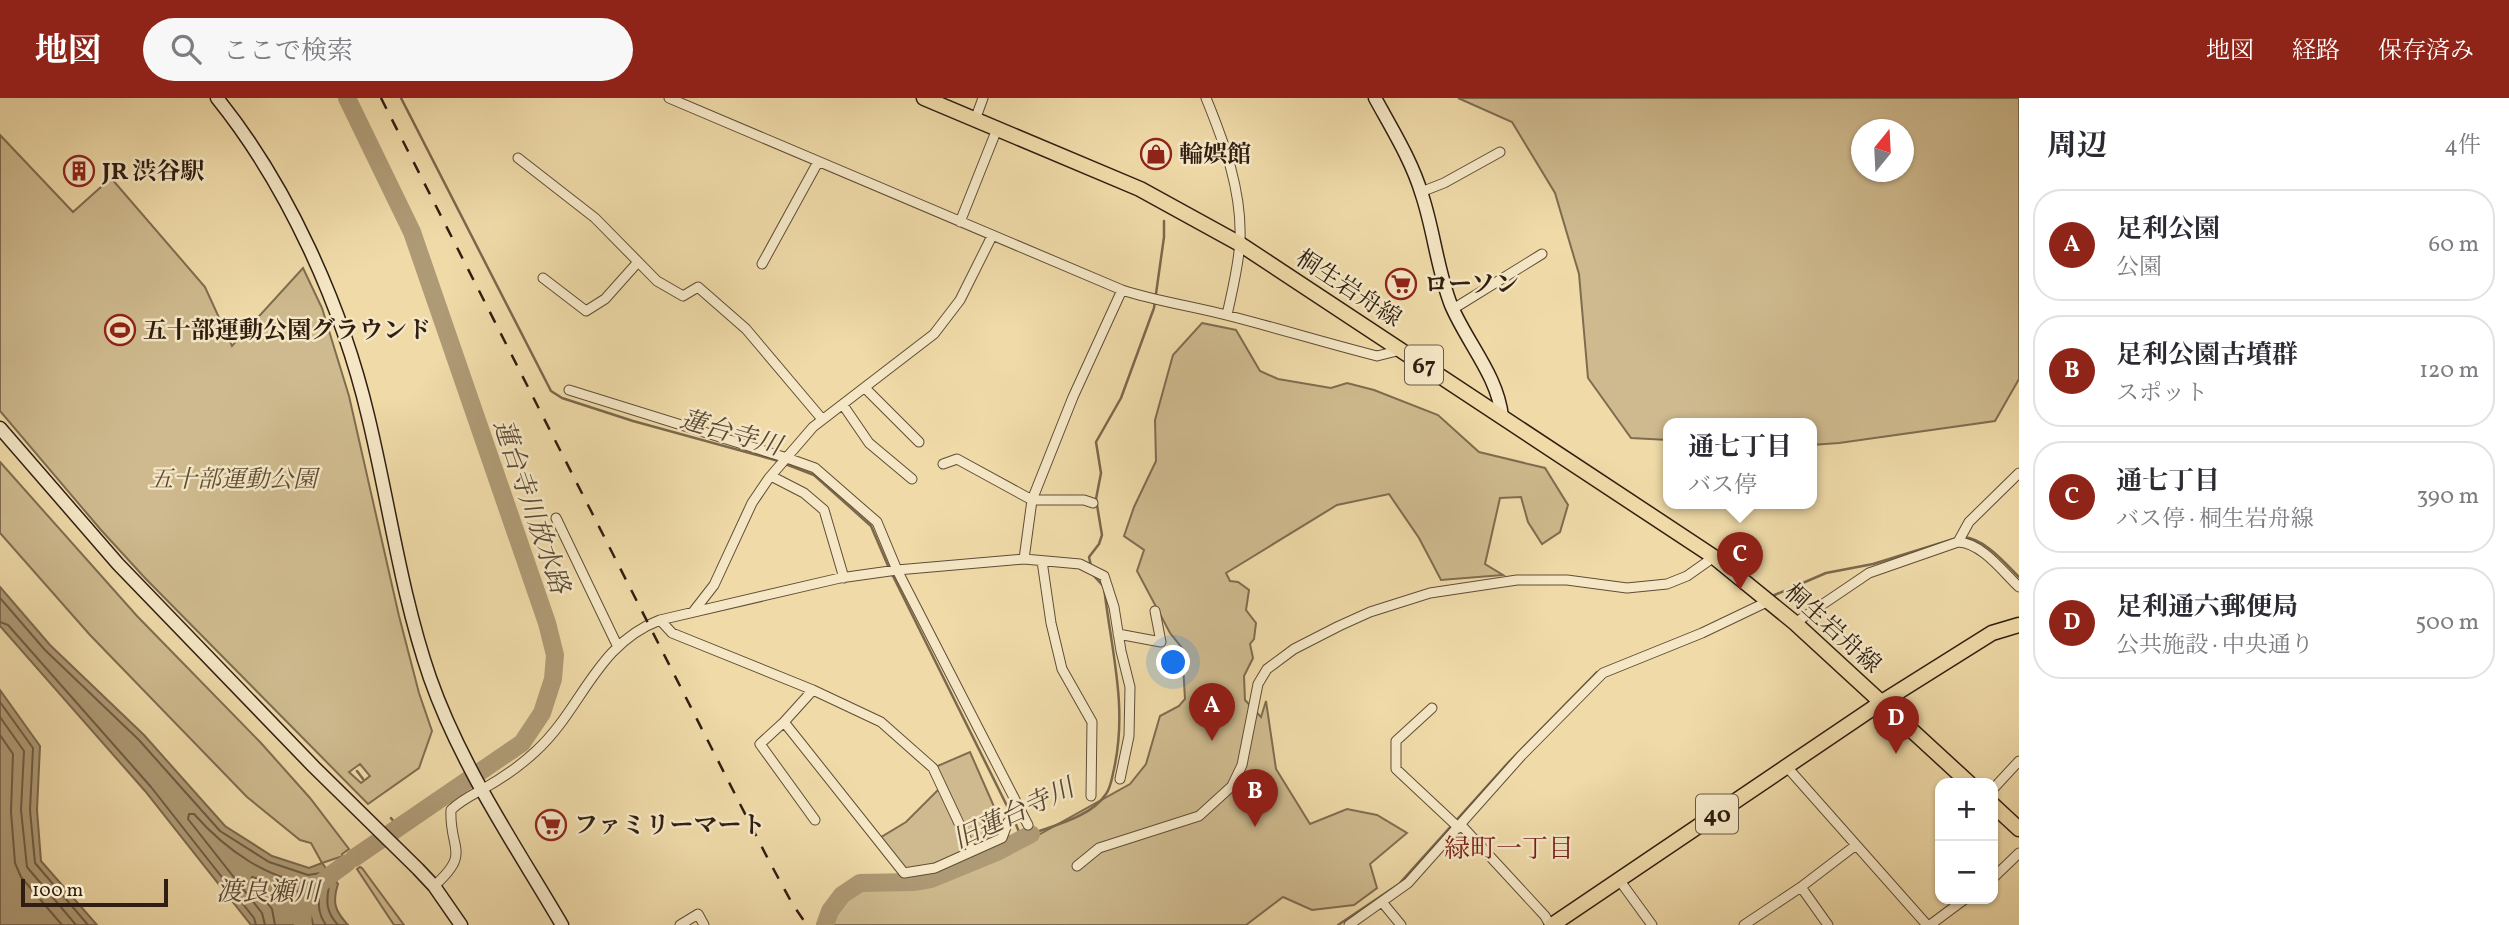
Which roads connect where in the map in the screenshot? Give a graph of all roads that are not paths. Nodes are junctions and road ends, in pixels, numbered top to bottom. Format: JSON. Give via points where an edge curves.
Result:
{"nodes":[{"id":1,"x":218,"y":98,"type":"edge"},
{"id":2,"x":669,"y":98,"type":"edge"},
{"id":3,"x":924,"y":98,"type":"edge"},
{"id":4,"x":983,"y":98,"type":"edge"},
{"id":5,"x":1206,"y":98,"type":"edge"},
{"id":6,"x":1375,"y":98,"type":"edge"},
{"id":7,"x":975,"y":120,"type":"junction"},
{"id":8,"x":997,"y":129,"type":"junction"},
{"id":9,"x":1500,"y":152,"type":"dead end"},
{"id":10,"x":518,"y":158,"type":"dead end"},
{"id":11,"x":817,"y":162,"type":"junction"},
{"id":12,"x":1421,"y":192,"type":"junction"},
{"id":13,"x":960,"y":222,"type":"junction"},
{"id":14,"x":992,"y":236,"type":"junction"},
{"id":15,"x":1240,"y":244,"type":"junction"},
{"id":16,"x":1542,"y":254,"type":"dead end"},
{"id":17,"x":638,"y":262,"type":"junction"},
{"id":18,"x":762,"y":264,"type":"dead end"},
{"id":19,"x":543,"y":278,"type":"dead end"},
{"id":20,"x":1122,"y":290,"type":"junction"},
{"id":21,"x":1453,"y":309,"type":"junction"},
{"id":22,"x":1227,"y":315,"type":"junction"},
{"id":23,"x":1401,"y":350,"type":"junction"},
{"id":24,"x":865,"y":388,"type":"junction"},
{"id":25,"x":569,"y":390,"type":"dead end"},
{"id":26,"x":843,"y":405,"type":"junction"},
{"id":27,"x":1502,"y":417,"type":"junction"},
{"id":28,"x":822,"y":419,"type":"junction"},
{"id":29,"x":0,"y":428,"type":"edge"},
{"id":30,"x":919,"y":442,"type":"dead end"},
{"id":31,"x":787,"y":457,"type":"junction"},
{"id":32,"x":943,"y":464,"type":"dead end"},
{"id":33,"x":2019,"y":473,"type":"edge"},
{"id":34,"x":771,"y":476,"type":"junction"},
{"id":35,"x":912,"y":479,"type":"dead end"},
{"id":36,"x":1032,"y":500,"type":"junction"},
{"id":37,"x":1093,"y":503,"type":"dead end"},
{"id":38,"x":556,"y":518,"type":"dead end"},
{"id":39,"x":1958,"y":542,"type":"junction"},
{"id":40,"x":1714,"y":557,"type":"junction"},
{"id":41,"x":1024,"y":559,"type":"junction"},
{"id":42,"x":1042,"y":561,"type":"junction"},
{"id":43,"x":897,"y":570,"type":"junction"},
{"id":44,"x":844,"y":578,"type":"junction"},
{"id":45,"x":2019,"y":587,"type":"edge"},
{"id":46,"x":1769,"y":601,"type":"junction"},
{"id":47,"x":1155,"y":611,"type":"dead end"},
{"id":48,"x":693,"y":612,"type":"junction"},
{"id":49,"x":660,"y":620,"type":"junction"},
{"id":50,"x":1795,"y":622,"type":"junction"},
{"id":51,"x":2019,"y":625,"type":"edge"},
{"id":52,"x":1118,"y":634,"type":"junction"},
{"id":53,"x":617,"y":645,"type":"junction"},
{"id":54,"x":813,"y":690,"type":"junction"},
{"id":55,"x":1882,"y":702,"type":"junction"},
{"id":56,"x":1432,"y":708,"type":"dead end"},
{"id":57,"x":784,"y":722,"type":"junction"},
{"id":58,"x":2019,"y":761,"type":"edge"},
{"id":59,"x":1787,"y":767,"type":"junction"},
{"id":60,"x":1964,"y":778,"type":"edge"},
{"id":61,"x":1120,"y":779,"type":"dead end"},
{"id":62,"x":1998,"y":784,"type":"edge"},
{"id":63,"x":480,"y":786,"type":"junction"},
{"id":64,"x":1091,"y":796,"type":"dead end"},
{"id":65,"x":1998,"y":810,"type":"edge"},
{"id":66,"x":1021,"y":813,"type":"junction"},
{"id":67,"x":815,"y":820,"type":"dead end"},
{"id":68,"x":1028,"y":825,"type":"dead end"},
{"id":69,"x":1457,"y":825,"type":"junction"},
{"id":70,"x":2019,"y":829,"type":"edge"},
{"id":71,"x":1856,"y":845,"type":"junction"},
{"id":72,"x":972,"y":851,"type":"junction"},
{"id":73,"x":2019,"y":853,"type":"edge"},
{"id":74,"x":1077,"y":866,"type":"dead end"},
{"id":75,"x":1998,"y":873,"type":"edge"},
{"id":76,"x":1620,"y":881,"type":"junction"},
{"id":77,"x":434,"y":886,"type":"junction"},
{"id":78,"x":1801,"y":887,"type":"junction"},
{"id":79,"x":1382,"y":902,"type":"junction"},
{"id":80,"x":1958,"y":904,"type":"edge"},
{"id":81,"x":461,"y":925,"type":"edge"},
{"id":82,"x":562,"y":925,"type":"edge"},
{"id":83,"x":680,"y":925,"type":"edge"},
{"id":84,"x":704,"y":925,"type":"edge"},
{"id":85,"x":1349,"y":925,"type":"edge"},
{"id":86,"x":1401,"y":925,"type":"edge"},
{"id":87,"x":1551,"y":925,"type":"edge"},
{"id":88,"x":1652,"y":925,"type":"edge"},
{"id":89,"x":1744,"y":925,"type":"edge"},
{"id":90,"x":1828,"y":925,"type":"edge"},
{"id":91,"x":1929,"y":925,"type":"edge"}],
"edges":[{"from":1,"to":63,"type":"street","via":[[277,188],[340,321],[368,415],[419,642],[466,762]]},
{"from":2,"to":11,"type":"street"},
{"from":3,"to":7,"type":"main road","name":"桐生岩舟線","number":"67"},
{"from":4,"to":7,"type":"street"},
{"from":5,"to":15,"type":"street","via":[[1223,141],[1238,203]]},
{"from":6,"to":12,"type":"street"},
{"from":7,"to":8,"type":"main road","name":"桐生岩舟線","number":"67"},
{"from":8,"to":13,"type":"street"},
{"from":8,"to":15,"type":"main road","name":"桐生岩舟線","number":"67","via":[[1140,189]]},
{"from":9,"to":12,"type":"street"},
{"from":10,"to":17,"type":"street","via":[[595,218]]},
{"from":11,"to":13,"type":"street"},
{"from":11,"to":18,"type":"street"},
{"from":12,"to":21,"type":"street"},
{"from":13,"to":14,"type":"street"},
{"from":14,"to":20,"type":"street"},
{"from":14,"to":24,"type":"street","via":[[960,300],[934,334]]},
{"from":15,"to":22,"type":"street"},
{"from":15,"to":23,"type":"main road","name":"桐生岩舟線","number":"67"},
{"from":16,"to":21,"type":"street"},
{"from":17,"to":19,"type":"street","via":[[605,299],[586,311]]},
{"from":17,"to":28,"type":"street","via":[[657,281],[683,296],[698,287],[724,309]]},
{"from":20,"to":22,"type":"street"},
{"from":20,"to":36,"type":"street"},
{"from":21,"to":27,"type":"street","via":[[1499,396]]},
{"from":22,"to":23,"type":"street","via":[[1377,356]]},
{"from":23,"to":27,"type":"main road","name":"桐生岩舟線","number":"67"},
{"from":24,"to":26,"type":"street"},
{"from":24,"to":30,"type":"street"},
{"from":25,"to":31,"type":"street"},
{"from":26,"to":28,"type":"street"},
{"from":26,"to":35,"type":"street","via":[[869,443]]},
{"from":27,"to":40,"type":"main road","name":"桐生岩舟線","number":"67"},
{"from":28,"to":31,"type":"street"},
{"from":29,"to":77,"type":"street","via":[[126,573]]},
{"from":31,"to":34,"type":"street"},
{"from":31,"to":43,"type":"street","via":[[815,468],[877,522]]},
{"from":32,"to":36,"type":"street","via":[[957,459]]},
{"from":33,"to":39,"type":"street","via":[[1969,522]]},
{"from":34,"to":44,"type":"street","via":[[804,492],[824,510]]},
{"from":34,"to":48,"type":"street","via":[[752,503],[714,585]]},
{"from":36,"to":37,"type":"street"},
{"from":36,"to":41,"type":"street"},
{"from":38,"to":53,"type":"street"},
{"from":39,"to":45,"type":"street","via":[[1968,542],[1979,550]]},
{"from":39,"to":50,"type":"street","via":[[1869,573]]},
{"from":40,"to":46,"type":"main road","name":"桐生岩舟線","number":"67"},
{"from":40,"to":74,"type":"street","via":[[1667,584],[1627,588],[1567,580],[1517,580],[1430,593],[1339,626],[1267,669],[1258,684],[1242,765],[1232,786],[1199,816],[1100,848]]},
{"from":41,"to":42,"type":"street"},
{"from":41,"to":43,"type":"street"},
{"from":42,"to":52,"type":"street","via":[[1080,564],[1104,576]]},
{"from":42,"to":64,"type":"street","via":[[1062,669],[1092,722]]},
{"from":43,"to":44,"type":"street"},
{"from":43,"to":66,"type":"street"},
{"from":44,"to":48,"type":"street"},
{"from":46,"to":50,"type":"main road","name":"桐生岩舟線","number":"67"},
{"from":46,"to":69,"type":"street","via":[[1603,673]]},
{"from":47,"to":52,"type":"street","via":[[1161,642]]},
{"from":48,"to":49,"type":"street"},
{"from":49,"to":53,"type":"street"},
{"from":49,"to":54,"type":"street","via":[[672,633]]},
{"from":50,"to":55,"type":"main road","name":"桐生岩舟線","number":"67"},
{"from":51,"to":55,"type":"main road","number":"40","via":[[1992,633]]},
{"from":52,"to":61,"type":"street","via":[[1130,687],[1129,736]]},
{"from":53,"to":63,"type":"street","via":[[554,734],[533,754]]},
{"from":54,"to":57,"type":"street"},
{"from":54,"to":72,"type":"street","via":[[881,722],[933,768]]},
{"from":55,"to":59,"type":"main road","number":"40"},
{"from":55,"to":60,"type":"main road","number":"67"},
{"from":56,"to":69,"type":"street","via":[[1396,741],[1396,769]]},
{"from":57,"to":67,"type":"street","via":[[760,744]]},
{"from":57,"to":72,"type":"street","via":[[904,873],[935,868]]},
{"from":58,"to":62,"type":"street"},
{"from":59,"to":71,"type":"street"},
{"from":59,"to":76,"type":"main road","number":"40"},
{"from":63,"to":77,"type":"street","via":[[451,810],[456,862]]},
{"from":63,"to":82,"type":"street"},
{"from":65,"to":70,"type":"main road"},
{"from":66,"to":68,"type":"street"},
{"from":66,"to":72,"type":"street","via":[[1008,822],[1002,838]]},
{"from":69,"to":79,"type":"street","via":[[1408,883]]},
{"from":69,"to":87,"type":"street"},
{"from":71,"to":78,"type":"street"},
{"from":71,"to":91,"type":"street"},
{"from":73,"to":75,"type":"street"},
{"from":76,"to":87,"type":"main road","number":"40"},
{"from":76,"to":88,"type":"street"},
{"from":77,"to":81,"type":"street"},
{"from":78,"to":89,"type":"street"},
{"from":78,"to":90,"type":"street"},
{"from":79,"to":85,"type":"street"},
{"from":79,"to":86,"type":"street"},
{"from":80,"to":91,"type":"street"},
{"from":83,"to":84,"type":"street","via":[[698,914]]}]}
